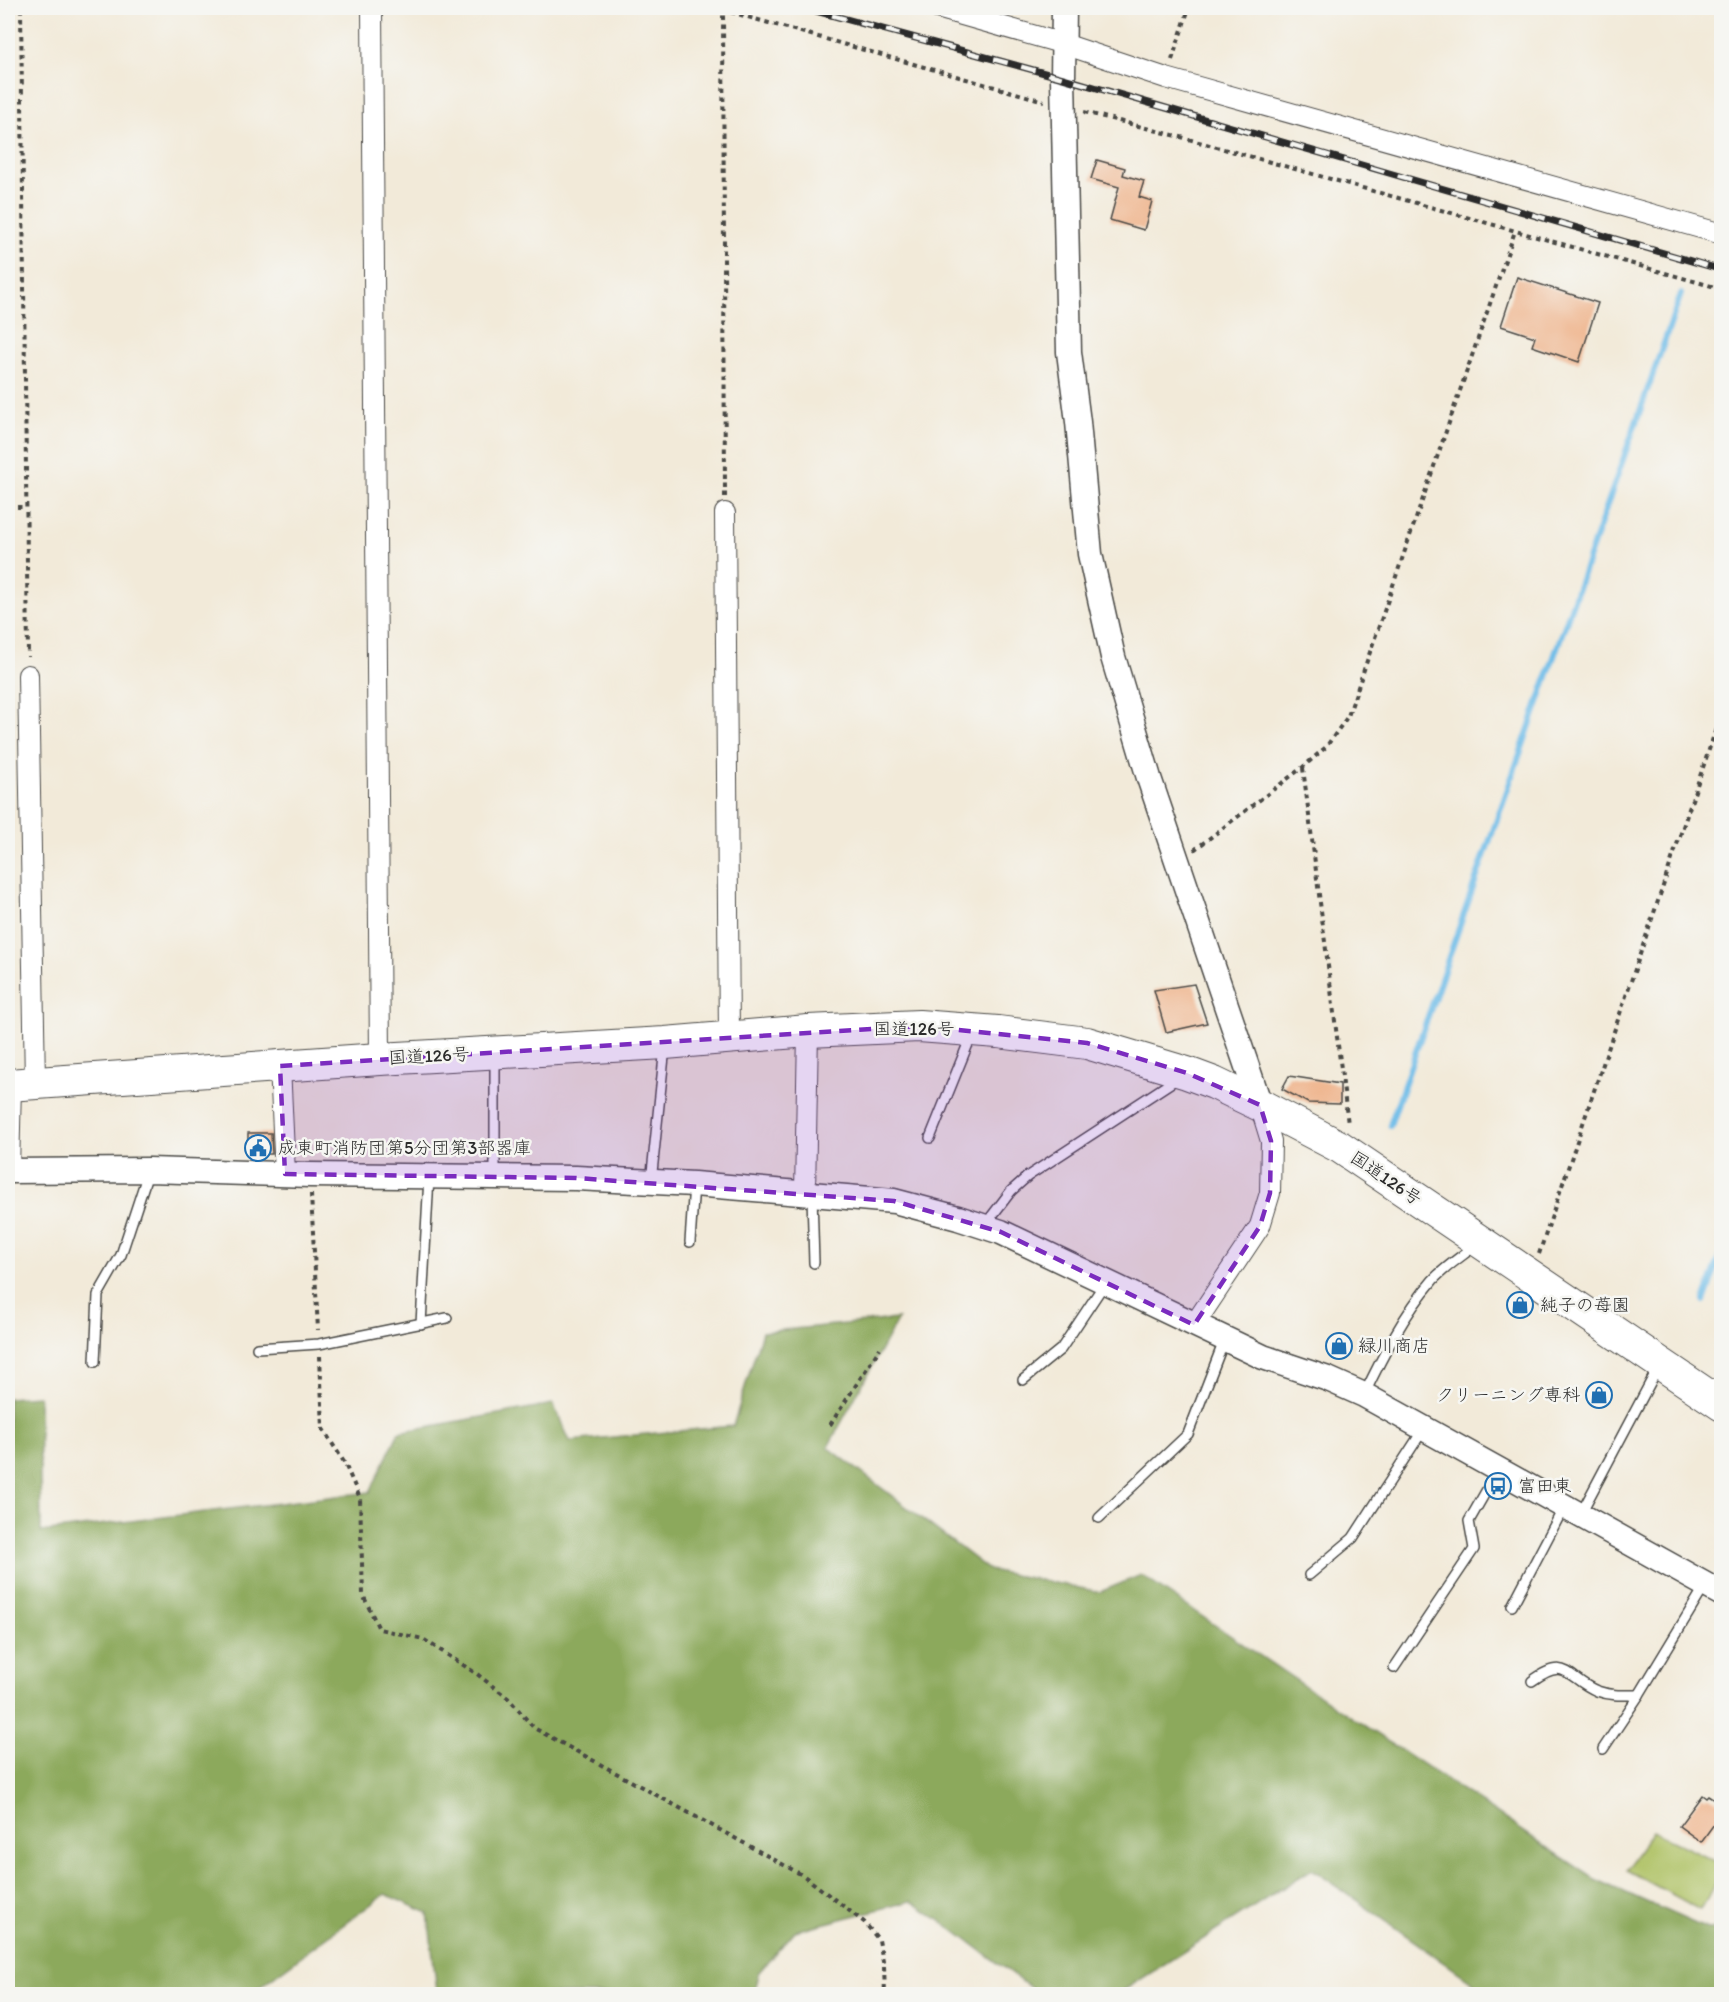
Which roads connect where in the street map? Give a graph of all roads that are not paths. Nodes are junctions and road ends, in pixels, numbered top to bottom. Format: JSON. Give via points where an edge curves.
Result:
{"nodes":[{"id":1,"x":372,"y":8,"type":"edge"},
{"id":2,"x":937,"y":8,"type":"edge"},
{"id":3,"x":1064,"y":8,"type":"edge"},
{"id":4,"x":1064,"y":44,"type":"junction"},
{"id":5,"x":1722,"y":234,"type":"edge"},
{"id":6,"x":726,"y":513,"type":"road end"},
{"id":7,"x":28,"y":675,"type":"road end"},
{"id":8,"x":973,"y":1030,"type":"junction"},
{"id":9,"x":808,"y":1031,"type":"junction"},
{"id":10,"x":729,"y":1038,"type":"junction"},
{"id":11,"x":665,"y":1043,"type":"junction"},
{"id":12,"x":495,"y":1053,"type":"junction"},
{"id":13,"x":380,"y":1059,"type":"junction"},
{"id":14,"x":280,"y":1066,"type":"junction"},
{"id":15,"x":1186,"y":1073,"type":"junction"},
{"id":16,"x":18,"y":1084,"type":"edge"},
{"id":17,"x":1260,"y":1105,"type":"junction"},
{"id":18,"x":930,"y":1138,"type":"dead end"},
{"id":19,"x":149,"y":1170,"type":"junction"},
{"id":20,"x":8,"y":1171,"type":"edge"},
{"id":21,"x":285,"y":1174,"type":"junction"},
{"id":22,"x":429,"y":1176,"type":"junction"},
{"id":23,"x":495,"y":1178,"type":"junction"},
{"id":24,"x":651,"y":1182,"type":"junction"},
{"id":25,"x":694,"y":1184,"type":"junction"},
{"id":26,"x":808,"y":1193,"type":"junction"},
{"id":27,"x":984,"y":1227,"type":"junction"},
{"id":28,"x":690,"y":1242,"type":"dead end"},
{"id":29,"x":1480,"y":1242,"type":"junction"},
{"id":30,"x":814,"y":1263,"type":"dead end"},
{"id":31,"x":1106,"y":1282,"type":"junction"},
{"id":32,"x":447,"y":1318,"type":"dead end"},
{"id":33,"x":421,"y":1324,"type":"junction"},
{"id":34,"x":1194,"y":1325,"type":"junction"},
{"id":35,"x":1225,"y":1339,"type":"junction"},
{"id":36,"x":257,"y":1348,"type":"dead end"},
{"id":37,"x":94,"y":1362,"type":"dead end"},
{"id":38,"x":1660,"y":1364,"type":"junction"},
{"id":39,"x":1023,"y":1380,"type":"dead end"},
{"id":40,"x":1364,"y":1395,"type":"junction"},
{"id":41,"x":1722,"y":1406,"type":"edge"},
{"id":42,"x":1424,"y":1428,"type":"junction"},
{"id":43,"x":1498,"y":1469,"type":"junction"},
{"id":44,"x":1572,"y":1510,"type":"junction"},
{"id":45,"x":1099,"y":1518,"type":"dead end"},
{"id":46,"x":1309,"y":1575,"type":"dead end"},
{"id":47,"x":1715,"y":1588,"type":"edge"},
{"id":48,"x":1512,"y":1606,"type":"dead end"},
{"id":49,"x":1394,"y":1668,"type":"dead end"},
{"id":50,"x":1532,"y":1681,"type":"dead end"},
{"id":51,"x":1639,"y":1695,"type":"junction"},
{"id":52,"x":1603,"y":1749,"type":"dead end"}],
"edges":[{"from":1,"to":13,"type":"street"},
{"from":2,"to":4,"type":"street"},
{"from":3,"to":4,"type":"street"},
{"from":4,"to":5,"type":"street","via":[[1166,78]]},
{"from":4,"to":17,"type":"street","via":[[1069,352],[1090,554],[1113,657],[1177,863]]},
{"from":6,"to":10,"type":"street"},
{"from":7,"to":16,"type":"street"},
{"from":8,"to":9,"type":"highway","name":"国道126号","via":[[919,1026]]},
{"from":8,"to":15,"type":"highway","name":"国道126号","via":[[1087,1043]]},
{"from":8,"to":18,"type":"lane"},
{"from":9,"to":10,"type":"highway","name":"国道126号"},
{"from":9,"to":26,"type":"street"},
{"from":10,"to":11,"type":"highway","name":"国道126号"},
{"from":11,"to":12,"type":"highway","name":"国道126号"},
{"from":11,"to":24,"type":"lane"},
{"from":12,"to":13,"type":"highway","name":"国道126号"},
{"from":12,"to":23,"type":"lane"},
{"from":13,"to":14,"type":"highway","name":"国道126号"},
{"from":14,"to":16,"type":"highway","name":"国道126号"},
{"from":14,"to":21,"type":"street"},
{"from":15,"to":17,"type":"highway","name":"国道126号"},
{"from":15,"to":27,"type":"lane","via":[[1029,1176],[1011,1191]]},
{"from":16,"to":20,"type":"street"},
{"from":17,"to":29,"type":"highway","name":"国道126号","via":[[1340,1147]]},
{"from":17,"to":34,"type":"street","via":[[1271,1141],[1270,1193],[1260,1226]]},
{"from":19,"to":20,"type":"street"},
{"from":19,"to":21,"type":"street"},
{"from":19,"to":37,"type":"lane","via":[[121,1256],[98,1295]]},
{"from":21,"to":22,"type":"street"},
{"from":22,"to":23,"type":"street"},
{"from":22,"to":33,"type":"lane"},
{"from":23,"to":24,"type":"street"},
{"from":24,"to":25,"type":"street"},
{"from":25,"to":26,"type":"street"},
{"from":25,"to":28,"type":"lane"},
{"from":26,"to":27,"type":"street","via":[[894,1201]]},
{"from":26,"to":30,"type":"lane"},
{"from":27,"to":31,"type":"street"},
{"from":29,"to":38,"type":"highway","name":"国道126号"},
{"from":29,"to":40,"type":"lane","via":[[1434,1279],[1421,1296],[1387,1348]]},
{"from":31,"to":34,"type":"street"},
{"from":31,"to":39,"type":"lane","via":[[1061,1349]]},
{"from":32,"to":33,"type":"lane"},
{"from":33,"to":36,"type":"lane","via":[[319,1344]]},
{"from":34,"to":35,"type":"street"},
{"from":35,"to":40,"type":"street"},
{"from":35,"to":45,"type":"lane","via":[[1188,1434]]},
{"from":38,"to":41,"type":"highway","name":"国道126号"},
{"from":38,"to":44,"type":"lane"},
{"from":40,"to":42,"type":"street"},
{"from":42,"to":43,"type":"street"},
{"from":42,"to":46,"type":"lane","via":[[1353,1538]]},
{"from":43,"to":44,"type":"street"},
{"from":43,"to":49,"type":"lane","via":[[1469,1521],[1474,1549]]},
{"from":44,"to":47,"type":"street"},
{"from":44,"to":48,"type":"lane"},
{"from":47,"to":51,"type":"lane"},
{"from":50,"to":51,"type":"lane","via":[[1544,1672],[1562,1669],[1597,1690],[1613,1695]]},
{"from":51,"to":52,"type":"lane"}]}
